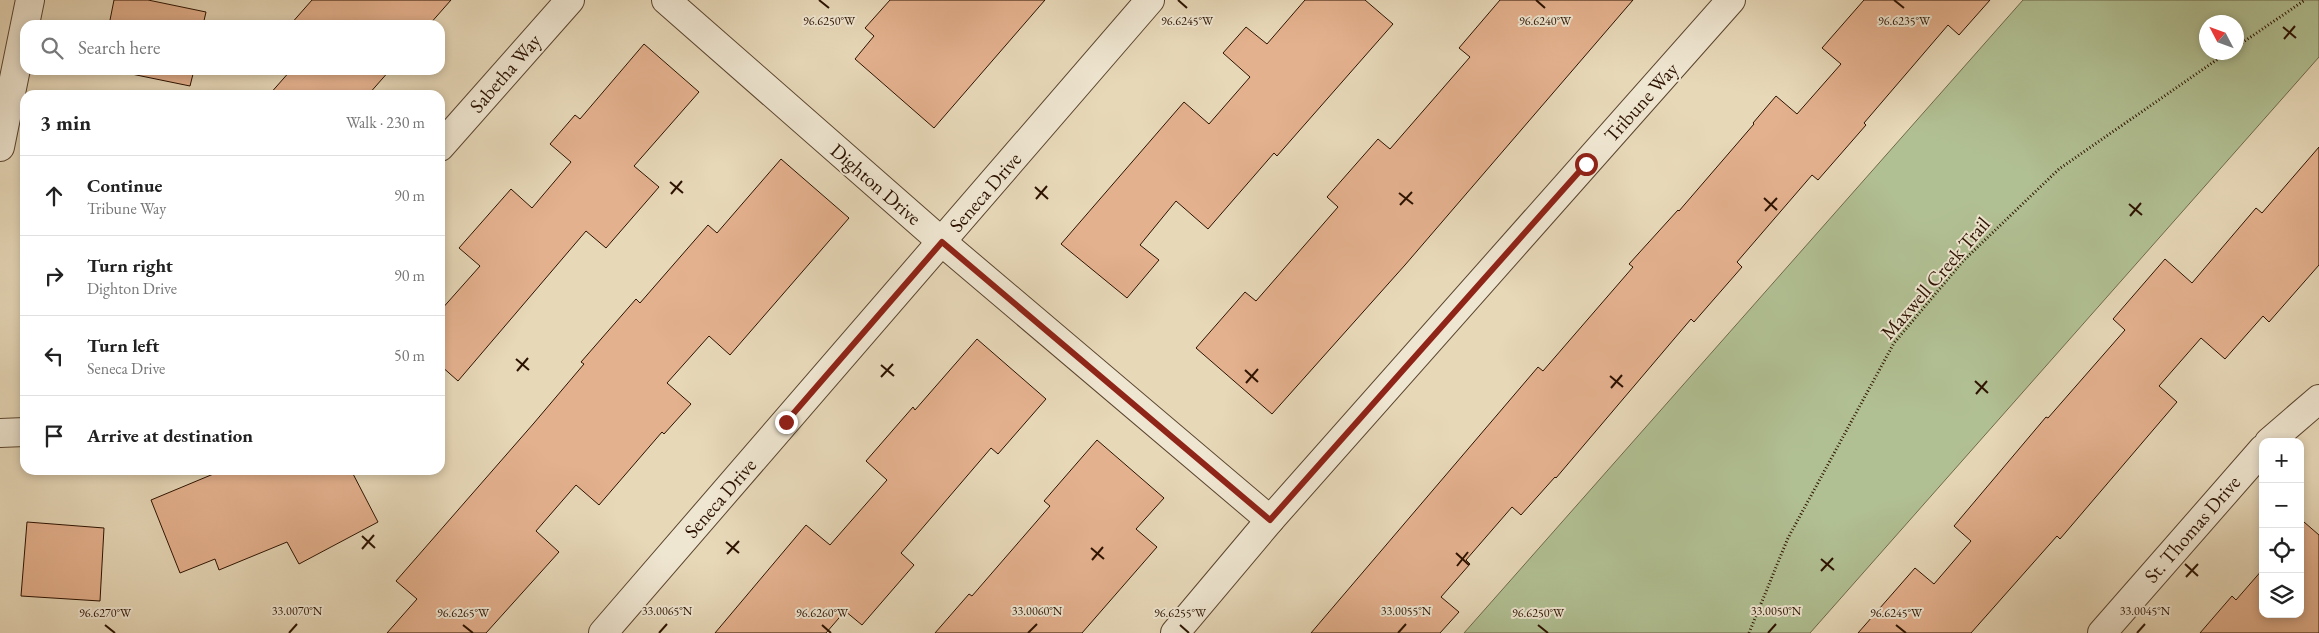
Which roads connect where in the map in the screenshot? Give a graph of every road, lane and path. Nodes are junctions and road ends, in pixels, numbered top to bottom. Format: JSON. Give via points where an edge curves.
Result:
{"nodes":[{"id":1,"x":30,"y":0,"type":"edge"},
{"id":2,"x":570,"y":0,"type":"edge"},
{"id":3,"x":666,"y":0,"type":"edge"},
{"id":4,"x":1150,"y":0,"type":"edge"},
{"id":5,"x":1731,"y":0,"type":"edge"},
{"id":6,"x":2305,"y":0,"type":"edge"},
{"id":7,"x":26,"y":20,"type":"edge"},
{"id":8,"x":2244,"y":42,"type":"edge"},
{"id":9,"x":20,"y":49,"type":"edge"},
{"id":10,"x":2216,"y":60,"type":"edge"},
{"id":11,"x":445,"y":141,"type":"edge"},
{"id":12,"x":0,"y":147,"type":"edge"},
{"id":13,"x":942,"y":242,"type":"junction"},
{"id":14,"x":2319,"y":399,"type":"edge"},
{"id":15,"x":20,"y":432,"type":"edge"},
{"id":16,"x":0,"y":433,"type":"edge"},
{"id":17,"x":2274,"y":438,"type":"edge"},
{"id":18,"x":2259,"y":454,"type":"edge"},
{"id":19,"x":1270,"y":520,"type":"junction"},
{"id":20,"x":603,"y":633,"type":"edge"},
{"id":21,"x":1175,"y":633,"type":"edge"},
{"id":22,"x":1749,"y":633,"type":"edge"},
{"id":23,"x":2102,"y":633,"type":"edge"}],
"edges":[{"from":1,"to":7,"type":"street"},
{"from":2,"to":11,"type":"street","name":"Sabetha Way"},
{"from":3,"to":13,"type":"street","name":"Dighton Drive"},
{"from":4,"to":13,"type":"street","name":"Seneca Drive"},
{"from":5,"to":19,"type":"street","name":"Tribune Way"},
{"from":6,"to":8,"type":"path"},
{"from":9,"to":12,"type":"street"},
{"from":10,"to":22,"type":"path","name":"Maxwell Creek Trail","via":[[2059,169],[1964,261],[1894,343],[1788,538]]},
{"from":13,"to":19,"type":"street","name":"Dighton Drive"},
{"from":13,"to":20,"type":"street","name":"Seneca Drive"},
{"from":14,"to":17,"type":"street"},
{"from":15,"to":16,"type":"street"},
{"from":18,"to":23,"type":"street","name":"St. Thomas Drive"},
{"from":19,"to":21,"type":"street","name":"Tribune Way"}]}
